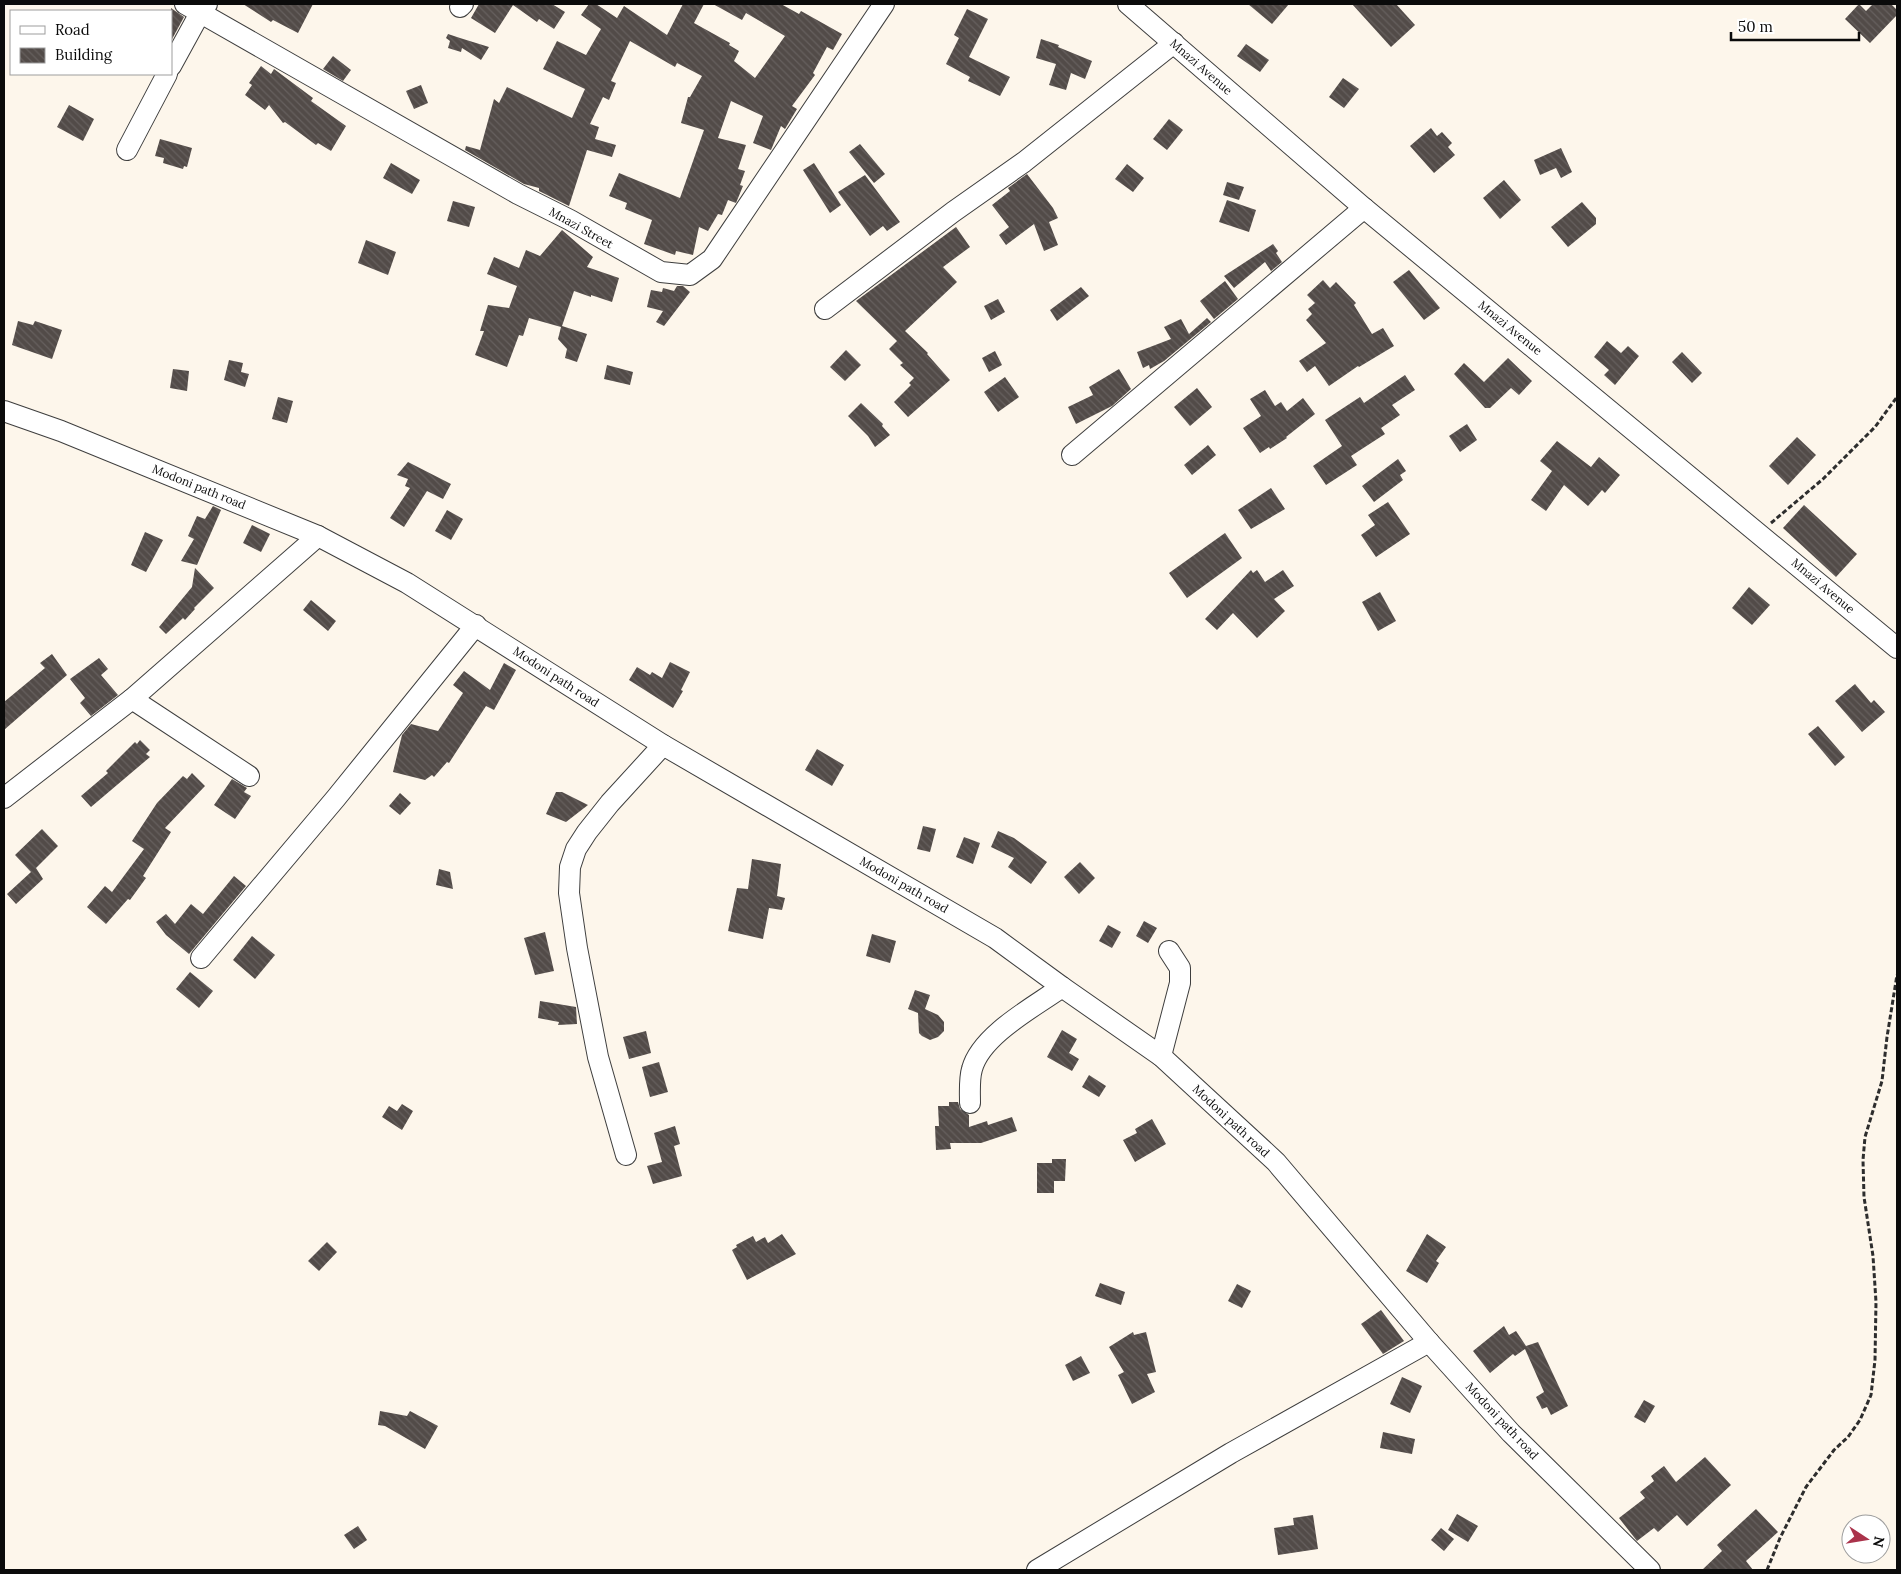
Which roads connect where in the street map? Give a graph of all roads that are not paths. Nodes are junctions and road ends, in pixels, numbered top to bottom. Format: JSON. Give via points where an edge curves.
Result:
{"nodes":[{"id":1,"x":884,"y":4,"type":"edge"},
{"id":2,"x":1128,"y":4,"type":"edge"},
{"id":3,"x":197,"y":7,"type":"edge"},
{"id":4,"x":1174,"y":43,"type":"junction"},
{"id":5,"x":172,"y":64,"type":"edge"},
{"id":6,"x":166,"y":75,"type":"edge"},
{"id":7,"x":127,"y":150,"type":"dead end"},
{"id":8,"x":1364,"y":208,"type":"junction"},
{"id":9,"x":825,"y":309,"type":"dead end"},
{"id":10,"x":4,"y":411,"type":"edge"},
{"id":11,"x":1072,"y":455,"type":"dead end"},
{"id":12,"x":318,"y":536,"type":"junction"},
{"id":13,"x":476,"y":625,"type":"junction"},
{"id":14,"x":1897,"y":648,"type":"edge"},
{"id":15,"x":132,"y":699,"type":"junction"},
{"id":16,"x":662,"y":745,"type":"junction"},
{"id":17,"x":249,"y":776,"type":"dead end"},
{"id":18,"x":4,"y":798,"type":"edge"},
{"id":19,"x":1168,"y":951,"type":"dead end"},
{"id":20,"x":202,"y":958,"type":"dead end"},
{"id":21,"x":1062,"y":987,"type":"junction"},
{"id":22,"x":1161,"y":1056,"type":"junction"},
{"id":23,"x":970,"y":1103,"type":"dead end"},
{"id":24,"x":626,"y":1155,"type":"dead end"},
{"id":25,"x":1429,"y":1342,"type":"junction"},
{"id":26,"x":1037,"y":1570,"type":"edge"},
{"id":27,"x":1650,"y":1570,"type":"edge"}],
"edges":[{"from":1,"to":3,"type":"street","name":"Mnazi Street","via":[[712,259],[690,275],[661,272],[518,194]]},
{"from":2,"to":4,"type":"street","name":"Mnazi Avenue"},
{"from":3,"to":5,"type":"street"},
{"from":4,"to":8,"type":"street","name":"Mnazi Avenue"},
{"from":4,"to":9,"type":"street","via":[[1024,162]]},
{"from":6,"to":7,"type":"street"},
{"from":8,"to":11,"type":"street"},
{"from":8,"to":14,"type":"street","name":"Mnazi Avenue"},
{"from":10,"to":12,"type":"street","name":"Modoni path road","via":[[61,430]]},
{"from":12,"to":13,"type":"street","name":"Modoni path road","via":[[407,583]]},
{"from":12,"to":15,"type":"street"},
{"from":13,"to":16,"type":"street","name":"Modoni path road"},
{"from":13,"to":20,"type":"street"},
{"from":15,"to":17,"type":"street"},
{"from":15,"to":18,"type":"street"},
{"from":16,"to":21,"type":"street","name":"Modoni path road","via":[[995,938]]},
{"from":16,"to":24,"type":"street","via":[[587,832],[570,867],[569,893],[577,948],[598,1057]]},
{"from":19,"to":22,"type":"street","via":[[1180,968],[1180,983]]},
{"from":21,"to":22,"type":"street","name":"Modoni path road"},
{"from":21,"to":23,"type":"street","via":[[998,1033],[980,1050],[971,1070]]},
{"from":22,"to":25,"type":"street","name":"Modoni path road","via":[[1276,1162]]},
{"from":25,"to":26,"type":"street","via":[[1230,1453]]},
{"from":25,"to":27,"type":"street","name":"Modoni path road","via":[[1511,1434]]}]}
